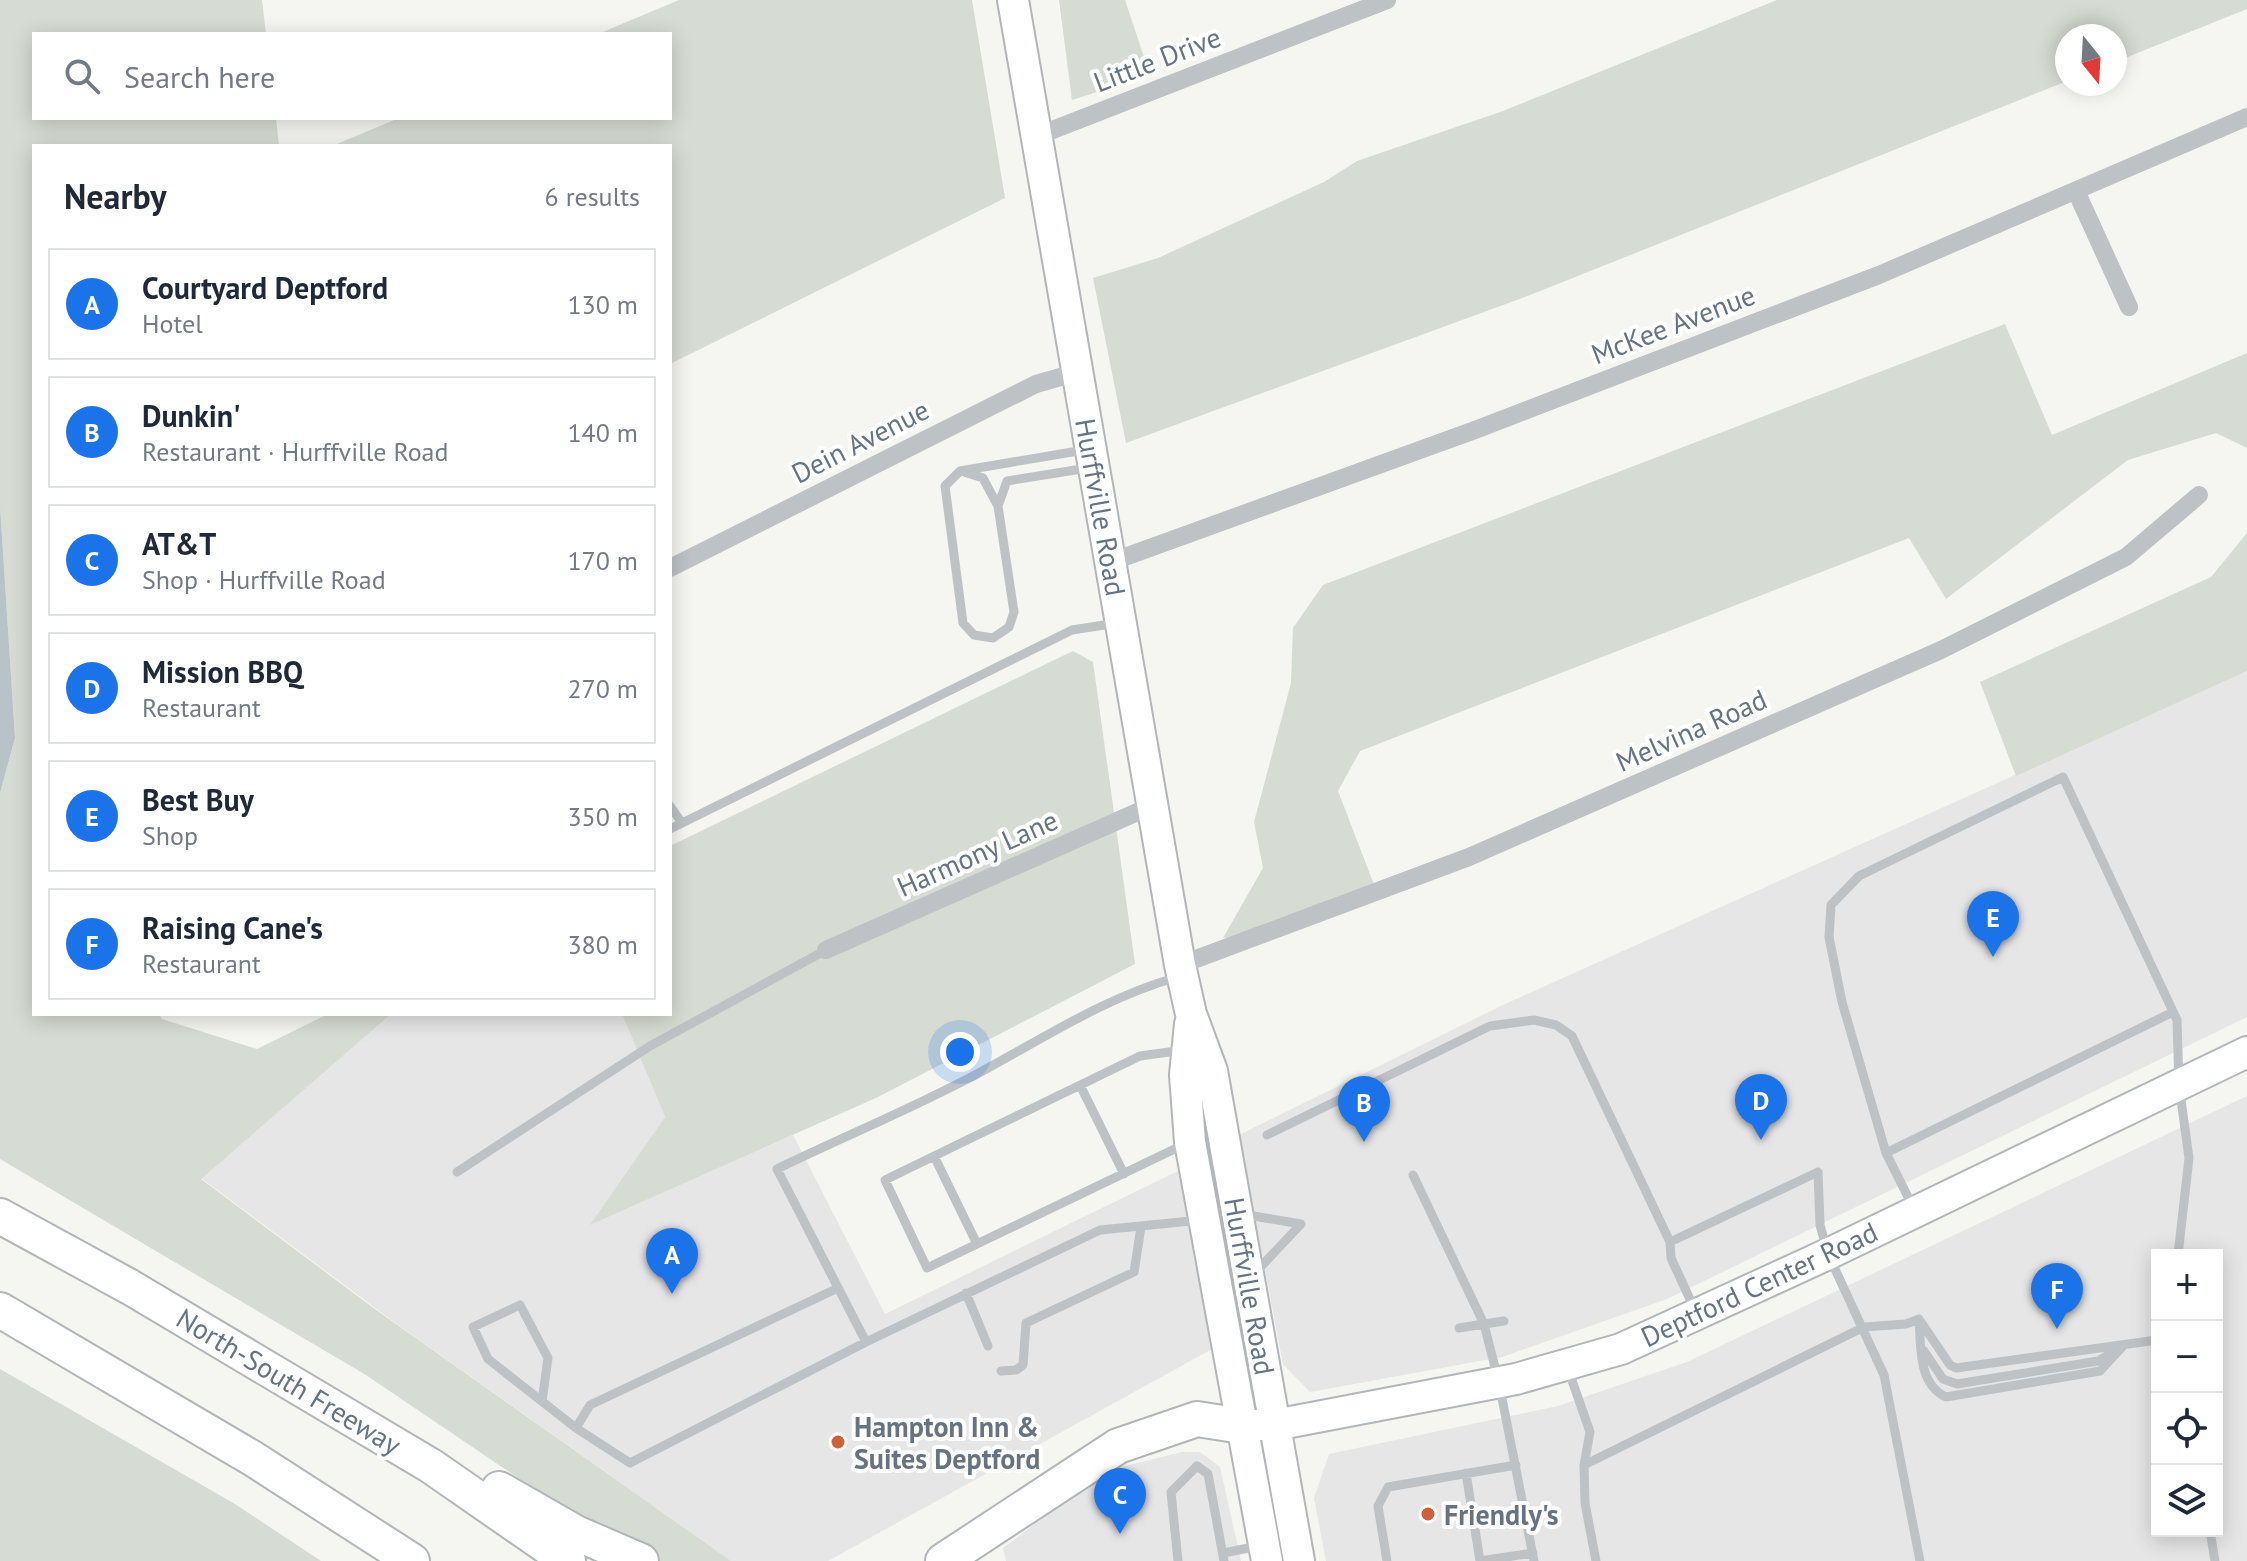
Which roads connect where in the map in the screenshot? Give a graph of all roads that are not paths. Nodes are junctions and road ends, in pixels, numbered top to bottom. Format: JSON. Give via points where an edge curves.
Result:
{"nodes":[{"id":1,"x":1013,"y":0,"type":"edge"},
{"id":2,"x":1387,"y":0,"type":"edge"},
{"id":3,"x":2247,"y":117,"type":"edge"},
{"id":4,"x":1037,"y":136,"type":"junction"},
{"id":5,"x":2076,"y":191,"type":"junction"},
{"id":6,"x":2129,"y":307,"type":"dead end"},
{"id":7,"x":1078,"y":372,"type":"junction"},
{"id":8,"x":1093,"y":458,"type":"junction"},
{"id":9,"x":960,"y":471,"type":"junction"},
{"id":10,"x":2199,"y":495,"type":"dead end"},
{"id":11,"x":998,"y":506,"type":"junction"},
{"id":12,"x":1111,"y":562,"type":"junction"},
{"id":13,"x":672,"y":567,"type":"edge"},
{"id":14,"x":1120,"y":622,"type":"junction"},
{"id":15,"x":1151,"y":806,"type":"junction"},
{"id":16,"x":672,"y":809,"type":"edge"},
{"id":17,"x":682,"y":823,"type":"junction"},
{"id":18,"x":672,"y":828,"type":"edge"},
{"id":19,"x":826,"y":950,"type":"joint"},
{"id":20,"x":1181,"y":970,"type":"junction"},
{"id":21,"x":2173,"y":1012,"type":"junction"},
{"id":22,"x":1191,"y":1014,"type":"junction"},
{"id":23,"x":1188,"y":1050,"type":"junction"},
{"id":24,"x":2247,"y":1052,"type":"edge"},
{"id":25,"x":1080,"y":1085,"type":"junction"},
{"id":26,"x":2179,"y":1085,"type":"junction"},
{"id":27,"x":1267,"y":1135,"type":"dead end"},
{"id":28,"x":1190,"y":1142,"type":"junction"},
{"id":29,"x":1886,"y":1153,"type":"junction"},
{"id":30,"x":934,"y":1156,"type":"junction"},
{"id":31,"x":457,"y":1172,"type":"dead end"},
{"id":32,"x":1124,"y":1174,"type":"junction"},
{"id":33,"x":1413,"y":1175,"type":"dead end"},
{"id":34,"x":1914,"y":1210,"type":"junction"},
{"id":35,"x":1237,"y":1213,"type":"junction"},
{"id":36,"x":0,"y":1216,"type":"edge"},
{"id":37,"x":1205,"y":1220,"type":"junction"},
{"id":38,"x":1141,"y":1227,"type":"junction"},
{"id":39,"x":1670,"y":1242,"type":"junction"},
{"id":40,"x":977,"y":1244,"type":"junction"},
{"id":41,"x":2179,"y":1249,"type":"edge"},
{"id":42,"x":1828,"y":1254,"type":"junction"},
{"id":43,"x":1249,"y":1279,"type":"junction"},
{"id":44,"x":838,"y":1288,"type":"junction"},
{"id":45,"x":966,"y":1293,"type":"junction"},
{"id":46,"x":0,"y":1310,"type":"edge"},
{"id":47,"x":1698,"y":1315,"type":"junction"},
{"id":48,"x":1919,"y":1319,"type":"junction"},
{"id":49,"x":1504,"y":1321,"type":"dead end"},
{"id":50,"x":1484,"y":1324,"type":"junction"},
{"id":51,"x":1864,"y":1327,"type":"junction"},
{"id":52,"x":1459,"y":1328,"type":"dead end"},
{"id":53,"x":2151,"y":1341,"type":"edge"},
{"id":54,"x":866,"y":1342,"type":"junction"},
{"id":55,"x":2124,"y":1345,"type":"junction"},
{"id":56,"x":988,"y":1346,"type":"dead end"},
{"id":57,"x":1922,"y":1348,"type":"junction"},
{"id":58,"x":1567,"y":1365,"type":"junction"},
{"id":59,"x":1001,"y":1371,"type":"dead end"},
{"id":60,"x":1499,"y":1383,"type":"junction"},
{"id":61,"x":542,"y":1401,"type":"junction"},
{"id":62,"x":1258,"y":1425,"type":"junction"},
{"id":63,"x":576,"y":1428,"type":"junction"},
{"id":64,"x":1516,"y":1465,"type":"junction"},
{"id":65,"x":1584,"y":1465,"type":"junction"},
{"id":66,"x":431,"y":1466,"type":"junction"},
{"id":67,"x":1466,"y":1473,"type":"junction"},
{"id":68,"x":2211,"y":1537,"type":"edge"},
{"id":69,"x":1266,"y":1553,"type":"edge"},
{"id":70,"x":1223,"y":1557,"type":"edge"},
{"id":71,"x":1533,"y":1557,"type":"edge"},
{"id":72,"x":412,"y":1561,"type":"edge"},
{"id":73,"x":568,"y":1561,"type":"edge"},
{"id":74,"x":641,"y":1561,"type":"edge"},
{"id":75,"x":943,"y":1561,"type":"edge"},
{"id":76,"x":1178,"y":1561,"type":"edge"},
{"id":77,"x":1299,"y":1561,"type":"edge"},
{"id":78,"x":1387,"y":1561,"type":"edge"},
{"id":79,"x":1480,"y":1561,"type":"edge"},
{"id":80,"x":1596,"y":1561,"type":"edge"},
{"id":81,"x":1920,"y":1561,"type":"edge"},
{"id":82,"x":2215,"y":1561,"type":"edge"}],
"edges":[{"from":1,"to":4,"type":"main road","name":"Hurffville Road"},
{"from":2,"to":4,"type":"street","name":"Little Drive"},
{"from":3,"to":5,"type":"street","name":"McKee Avenue"},
{"from":4,"to":7,"type":"main road","name":"Hurffville Road"},
{"from":5,"to":6,"type":"street"},
{"from":5,"to":12,"type":"street","name":"McKee Avenue","via":[[1749,325]]},
{"from":7,"to":8,"type":"main road","name":"Hurffville Road"},
{"from":7,"to":13,"type":"street","name":"Dein Avenue","via":[[1036,384]]},
{"from":8,"to":9,"type":"lane"},
{"from":8,"to":11,"type":"lane","via":[[1007,481]]},
{"from":8,"to":12,"type":"main road","name":"Hurffville Road"},
{"from":9,"to":11,"type":"lane","via":[[983,478]]},
{"from":9,"to":11,"type":"lane","via":[[945,486],[945,505],[963,623],[974,635],[993,638],[1009,627],[1014,612]]},
{"from":10,"to":20,"type":"street","name":"Melvina Road","via":[[2126,557],[1941,650],[1469,857]]},
{"from":12,"to":14,"type":"main road","name":"Hurffville Road"},
{"from":14,"to":15,"type":"main road","name":"Hurffville Road"},
{"from":14,"to":17,"type":"lane","via":[[1072,630]]},
{"from":15,"to":19,"type":"street","name":"Harmony Lane"},
{"from":15,"to":20,"type":"main road","name":"Hurffville Road"},
{"from":16,"to":17,"type":"lane"},
{"from":17,"to":18,"type":"lane"},
{"from":19,"to":31,"type":"lane","via":[[650,1046]]},
{"from":20,"to":22,"type":"main road","name":"Hurffville Road"},
{"from":20,"to":44,"type":"lane","via":[[777,1169]]},
{"from":21,"to":26,"type":"lane"},
{"from":21,"to":29,"type":"lane"},
{"from":21,"to":29,"type":"lane","via":[[2063,777],[1859,876],[1831,905],[1829,937],[1842,1002]]},
{"from":22,"to":23,"type":"main road","name":"Hurffville Road"},
{"from":22,"to":35,"type":"main road","name":"Hurffville Road","via":[[1212,1071]]},
{"from":23,"to":25,"type":"lane","via":[[1140,1056]]},
{"from":23,"to":28,"type":"main road","name":"Hurffville Road"},
{"from":24,"to":26,"type":"main road","name":"Deptford Center Road"},
{"from":25,"to":30,"type":"lane"},
{"from":25,"to":32,"type":"lane"},
{"from":26,"to":34,"type":"main road","name":"Deptford Center Road"},
{"from":26,"to":41,"type":"lane","via":[[2189,1158]]},
{"from":27,"to":39,"type":"lane","via":[[1490,1026],[1534,1020],[1556,1025],[1572,1036]]},
{"from":28,"to":32,"type":"lane"},
{"from":28,"to":37,"type":"main road","name":"Hurffville Road"},
{"from":29,"to":34,"type":"lane"},
{"from":30,"to":40,"type":"lane"},
{"from":30,"to":40,"type":"lane","via":[[885,1180],[927,1268]]},
{"from":32,"to":40,"type":"lane"},
{"from":33,"to":50,"type":"lane"},
{"from":34,"to":42,"type":"main road","name":"Deptford Center Road"},
{"from":35,"to":43,"type":"main road","name":"Hurffville Road"},
{"from":35,"to":43,"type":"lane","via":[[1301,1224]]},
{"from":36,"to":66,"type":"highway","name":"North-South Freeway"},
{"from":37,"to":38,"type":"lane"},
{"from":37,"to":62,"type":"main road","name":"Hurffville Road"},
{"from":38,"to":45,"type":"lane","via":[[1100,1230]]},
{"from":38,"to":59,"type":"lane","via":[[1134,1272],[1026,1323],[1023,1365]]},
{"from":39,"to":42,"type":"lane","via":[[1818,1172],[1820,1225]]},
{"from":39,"to":47,"type":"lane","via":[[1671,1258]]},
{"from":42,"to":47,"type":"main road","name":"Deptford Center Road"},
{"from":42,"to":51,"type":"lane"},
{"from":43,"to":62,"type":"main road","name":"Hurffville Road"},
{"from":44,"to":54,"type":"lane"},
{"from":44,"to":63,"type":"lane","via":[[590,1405]]},
{"from":45,"to":54,"type":"lane"},
{"from":45,"to":56,"type":"lane"},
{"from":46,"to":72,"type":"highway","via":[[252,1458]]},
{"from":47,"to":58,"type":"main road","name":"Deptford Center Road","via":[[1621,1349]]},
{"from":48,"to":51,"type":"lane"},
{"from":48,"to":55,"type":"lane","via":[[1956,1368]]},
{"from":48,"to":57,"type":"lane"},
{"from":49,"to":50,"type":"lane"},
{"from":50,"to":52,"type":"lane"},
{"from":50,"to":60,"type":"lane"},
{"from":51,"to":65,"type":"lane"},
{"from":51,"to":81,"type":"lane","via":[[1884,1375]]},
{"from":53,"to":55,"type":"lane"},
{"from":54,"to":63,"type":"lane","via":[[630,1463]]},
{"from":55,"to":57,"type":"lane","via":[[2098,1361],[1957,1384],[1943,1379]]},
{"from":55,"to":57,"type":"lane","via":[[2100,1371],[1946,1397],[1935,1392],[1924,1373]]},
{"from":58,"to":60,"type":"main road","name":"Deptford Center Road"},
{"from":58,"to":65,"type":"lane","via":[[1590,1432]]},
{"from":60,"to":62,"type":"main road","name":"Deptford Center Road"},
{"from":60,"to":64,"type":"lane"},
{"from":61,"to":61,"type":"lane","via":[[488,1359],[473,1327],[520,1305],[548,1358]]},
{"from":61,"to":63,"type":"lane"},
{"from":62,"to":69,"type":"main road","name":"Hurffville Road"},
{"from":62,"to":75,"type":"highway","via":[[1197,1419],[1118,1446]]},
{"from":62,"to":77,"type":"main road","name":"Hurffville Road"},
{"from":64,"to":67,"type":"lane"},
{"from":64,"to":71,"type":"lane"},
{"from":65,"to":80,"type":"lane"},
{"from":66,"to":73,"type":"highway","name":"North-South Freeway"},
{"from":66,"to":74,"type":"highway","via":[[499,1489],[576,1533]]},
{"from":67,"to":78,"type":"lane","via":[[1388,1487],[1378,1506]]},
{"from":67,"to":79,"type":"lane"},
{"from":68,"to":82,"type":"lane"},
{"from":69,"to":70,"type":"lane"},
{"from":70,"to":76,"type":"lane","via":[[1208,1474],[1193,1467],[1171,1492]]},
{"from":71,"to":79,"type":"lane"}]}
